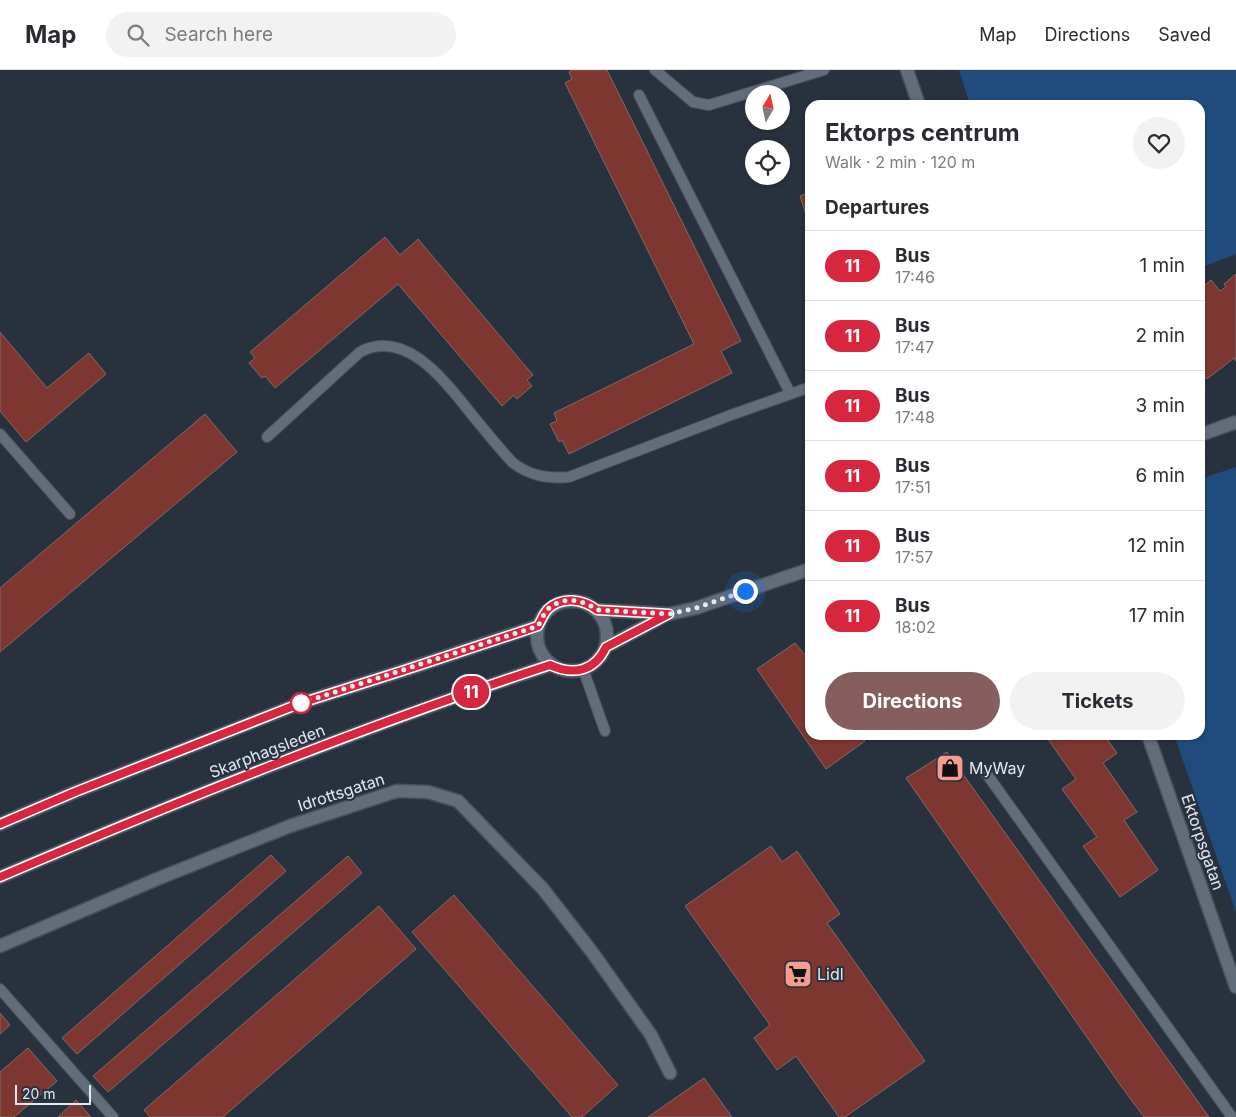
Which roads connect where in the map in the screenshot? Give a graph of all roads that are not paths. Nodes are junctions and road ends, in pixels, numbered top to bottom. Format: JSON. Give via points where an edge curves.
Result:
{"nodes":[{"id":1,"x":655,"y":70,"type":"edge"},
{"id":2,"x":824,"y":70,"type":"edge"},
{"id":3,"x":906,"y":70,"type":"edge"},
{"id":4,"x":639,"y":95,"type":"dead end"},
{"id":5,"x":917,"y":100,"type":"edge"},
{"id":6,"x":805,"y":389,"type":"edge"},
{"id":7,"x":790,"y":394,"type":"junction"},
{"id":8,"x":1236,"y":422,"type":"edge"},
{"id":9,"x":1205,"y":432,"type":"edge"},
{"id":10,"x":0,"y":434,"type":"edge"},
{"id":11,"x":268,"y":437,"type":"dead end"},
{"id":12,"x":70,"y":514,"type":"dead end"},
{"id":13,"x":805,"y":571,"type":"edge"},
{"id":14,"x":597,"y":610,"type":"junction"},
{"id":15,"x":669,"y":614,"type":"junction"},
{"id":16,"x":538,"y":626,"type":"junction"},
{"id":17,"x":606,"y":647,"type":"junction"},
{"id":18,"x":550,"y":665,"type":"junction"},
{"id":19,"x":583,"y":669,"type":"junction"},
{"id":20,"x":605,"y":731,"type":"dead end"},
{"id":21,"x":1150,"y":740,"type":"edge"},
{"id":22,"x":986,"y":773,"type":"dead end"},
{"id":23,"x":0,"y":824,"type":"edge"},
{"id":24,"x":0,"y":877,"type":"edge"},
{"id":25,"x":0,"y":946,"type":"edge"},
{"id":26,"x":1236,"y":987,"type":"edge"},
{"id":27,"x":0,"y":989,"type":"edge"},
{"id":28,"x":670,"y":1073,"type":"dead end"},
{"id":29,"x":113,"y":1117,"type":"edge"},
{"id":30,"x":1232,"y":1117,"type":"edge"}],
"edges":[{"from":1,"to":2,"type":"lane","via":[[693,102],[710,105]]},
{"from":3,"to":5,"type":"main road"},
{"from":4,"to":7,"type":"lane"},
{"from":6,"to":7,"type":"lane"},
{"from":7,"to":11,"type":"lane","via":[[569,477],[554,478],[528,473],[513,463],[442,377],[418,357],[397,348],[371,346],[360,352]]},
{"from":8,"to":9,"type":"main road"},
{"from":10,"to":12,"type":"lane"},
{"from":13,"to":15,"type":"main road"},
{"from":14,"to":15,"type":"main road"},
{"from":14,"to":16,"type":"main road","via":[[575,600],[561,602],[548,609]]},
{"from":14,"to":17,"type":"main road","via":[[606,626]]},
{"from":15,"to":17,"type":"main road"},
{"from":16,"to":18,"type":"main road","via":[[538,646]]},
{"from":16,"to":23,"type":"main road","name":"Skarphagsleden","via":[[301,703]]},
{"from":17,"to":19,"type":"main road","via":[[602,656]]},
{"from":18,"to":19,"type":"main road","via":[[572,672]]},
{"from":18,"to":24,"type":"main road","name":"Skarphagsleden","via":[[298,756]]},
{"from":19,"to":20,"type":"lane"},
{"from":21,"to":26,"type":"main road","name":"Ektorpsgatan"},
{"from":22,"to":30,"type":"lane"},
{"from":25,"to":28,"type":"main road","name":"Idrottsgatan","via":[[290,826],[397,791],[428,792],[458,801],[543,889],[651,1035]]},
{"from":27,"to":29,"type":"lane"}]}
